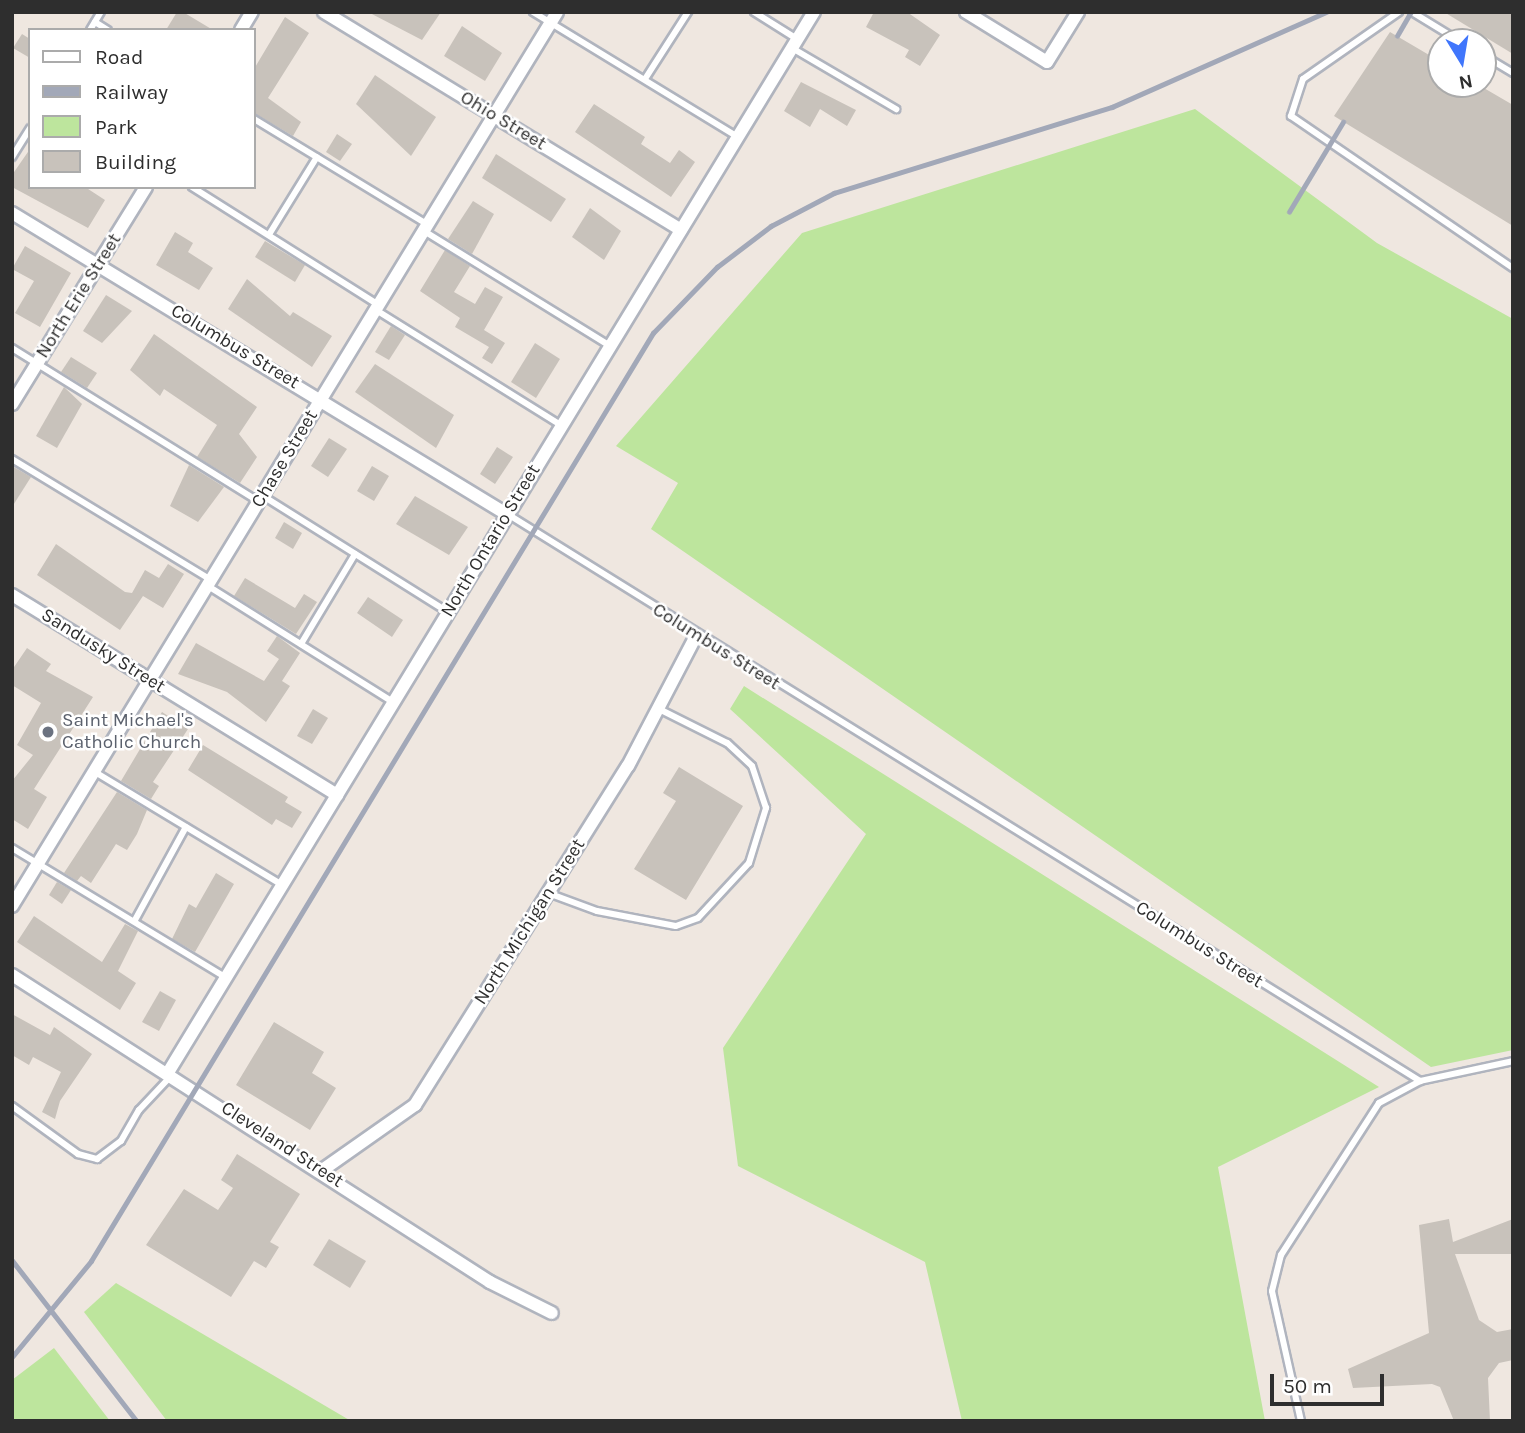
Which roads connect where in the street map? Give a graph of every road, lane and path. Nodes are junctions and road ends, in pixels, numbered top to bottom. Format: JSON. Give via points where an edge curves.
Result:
{"nodes":[{"id":1,"x":101,"y":12,"type":"edge"},
{"id":2,"x":252,"y":12,"type":"edge"},
{"id":3,"x":324,"y":12,"type":"edge"},
{"id":4,"x":533,"y":12,"type":"edge"},
{"id":5,"x":688,"y":12,"type":"edge"},
{"id":6,"x":754,"y":12,"type":"edge"},
{"id":7,"x":814,"y":12,"type":"edge"},
{"id":8,"x":966,"y":12,"type":"edge"},
{"id":9,"x":1078,"y":12,"type":"edge"},
{"id":10,"x":1399,"y":12,"type":"edge"},
{"id":11,"x":1412,"y":12,"type":"edge"},
{"id":12,"x":554,"y":18,"type":"edge"},
{"id":13,"x":95,"y":22,"type":"junction"},
{"id":14,"x":91,"y":28,"type":"edge"},
{"id":15,"x":105,"y":28,"type":"edge"},
{"id":16,"x":243,"y":28,"type":"edge"},
{"id":17,"x":1438,"y":28,"type":"edge"},
{"id":18,"x":795,"y":43,"type":"junction"},
{"id":19,"x":1497,"y":63,"type":"edge"},
{"id":20,"x":1513,"y":73,"type":"edge"},
{"id":21,"x":645,"y":79,"type":"junction"},
{"id":22,"x":896,"y":109,"type":"dead end"},
{"id":23,"x":494,"y":116,"type":"junction"},
{"id":24,"x":256,"y":120,"type":"edge"},
{"id":25,"x":28,"y":131,"type":"edge"},
{"id":26,"x":738,"y":137,"type":"junction"},
{"id":27,"x":12,"y":157,"type":"edge"},
{"id":28,"x":317,"y":157,"type":"junction"},
{"id":29,"x":145,"y":189,"type":"edge"},
{"id":30,"x":195,"y":189,"type":"edge"},
{"id":31,"x":12,"y":213,"type":"edge"},
{"id":32,"x":426,"y":228,"type":"junction"},
{"id":33,"x":681,"y":230,"type":"junction"},
{"id":34,"x":270,"y":233,"type":"junction"},
{"id":35,"x":99,"y":265,"type":"junction"},
{"id":36,"x":1513,"y":268,"type":"edge"},
{"id":37,"x":377,"y":307,"type":"junction"},
{"id":38,"x":610,"y":347,"type":"junction"},
{"id":39,"x":12,"y":348,"type":"edge"},
{"id":40,"x":37,"y":364,"type":"junction"},
{"id":41,"x":321,"y":399,"type":"junction"},
{"id":42,"x":12,"y":404,"type":"edge"},
{"id":43,"x":562,"y":425,"type":"junction"},
{"id":44,"x":12,"y":459,"type":"edge"},
{"id":45,"x":260,"y":499,"type":"junction"},
{"id":46,"x":508,"y":515,"type":"junction"},
{"id":47,"x":355,"y":554,"type":"junction"},
{"id":48,"x":209,"y":583,"type":"junction"},
{"id":49,"x":12,"y":596,"type":"edge"},
{"id":50,"x":448,"y":612,"type":"junction"},
{"id":51,"x":696,"y":636,"type":"junction"},
{"id":52,"x":301,"y":645,"type":"junction"},
{"id":53,"x":150,"y":680,"type":"junction"},
{"id":54,"x":393,"y":702,"type":"junction"},
{"id":55,"x":659,"y":709,"type":"junction"},
{"id":56,"x":94,"y":772,"type":"junction"},
{"id":57,"x":337,"y":795,"type":"junction"},
{"id":58,"x":186,"y":827,"type":"junction"},
{"id":59,"x":12,"y":848,"type":"edge"},
{"id":60,"x":40,"y":861,"type":"junction"},
{"id":61,"x":282,"y":885,"type":"junction"},
{"id":62,"x":548,"y":893,"type":"junction"},
{"id":63,"x":12,"y":906,"type":"edge"},
{"id":64,"x":135,"y":920,"type":"junction"},
{"id":65,"x":12,"y":975,"type":"edge"},
{"id":66,"x":225,"y":977,"type":"junction"},
{"id":67,"x":1513,"y":1061,"type":"edge"},
{"id":68,"x":172,"y":1073,"type":"junction"},
{"id":69,"x":1420,"y":1081,"type":"junction"},
{"id":70,"x":12,"y":1106,"type":"edge"},
{"id":71,"x":321,"y":1171,"type":"junction"},
{"id":72,"x":552,"y":1313,"type":"dead end"},
{"id":73,"x":1301,"y":1421,"type":"edge"}],
"edges":[{"from":1,"to":13,"type":"lane"},
{"from":2,"to":16,"type":"street"},
{"from":3,"to":23,"type":"street","name":"Ohio Street"},
{"from":4,"to":12,"type":"lane"},
{"from":5,"to":21,"type":"lane"},
{"from":6,"to":18,"type":"lane"},
{"from":7,"to":18,"type":"street","name":"North Ontario Street"},
{"from":8,"to":9,"type":"street","via":[[1047,62]]},
{"from":10,"to":36,"type":"lane","via":[[1303,79],[1291,116]]},
{"from":11,"to":17,"type":"lane"},
{"from":12,"to":21,"type":"lane"},
{"from":12,"to":23,"type":"street","name":"Chase Street"},
{"from":13,"to":14,"type":"lane"},
{"from":13,"to":15,"type":"lane"},
{"from":18,"to":22,"type":"lane"},
{"from":18,"to":26,"type":"street","name":"North Ontario Street"},
{"from":19,"to":20,"type":"lane"},
{"from":21,"to":26,"type":"lane"},
{"from":23,"to":32,"type":"street","name":"Chase Street"},
{"from":23,"to":33,"type":"street","name":"Ohio Street"},
{"from":24,"to":28,"type":"lane"},
{"from":25,"to":27,"type":"lane"},
{"from":26,"to":33,"type":"street","name":"North Ontario Street"},
{"from":28,"to":32,"type":"lane"},
{"from":28,"to":34,"type":"lane"},
{"from":29,"to":35,"type":"street","name":"North Erie Street"},
{"from":30,"to":34,"type":"lane"},
{"from":31,"to":35,"type":"street","name":"Columbus Street"},
{"from":32,"to":37,"type":"street","name":"Chase Street"},
{"from":32,"to":38,"type":"lane"},
{"from":33,"to":38,"type":"street","name":"North Ontario Street"},
{"from":34,"to":37,"type":"lane"},
{"from":35,"to":40,"type":"street","name":"North Erie Street"},
{"from":35,"to":41,"type":"street","name":"Columbus Street"},
{"from":37,"to":41,"type":"street","name":"Chase Street"},
{"from":37,"to":43,"type":"lane"},
{"from":38,"to":43,"type":"street","name":"North Ontario Street"},
{"from":39,"to":40,"type":"lane"},
{"from":40,"to":42,"type":"street","name":"North Erie Street"},
{"from":40,"to":45,"type":"lane"},
{"from":41,"to":45,"type":"street","name":"Chase Street"},
{"from":41,"to":46,"type":"street","name":"Columbus Street"},
{"from":43,"to":46,"type":"street","name":"North Ontario Street"},
{"from":44,"to":48,"type":"lane"},
{"from":45,"to":47,"type":"lane"},
{"from":45,"to":48,"type":"street","name":"Chase Street"},
{"from":46,"to":50,"type":"street","name":"North Ontario Street"},
{"from":46,"to":51,"type":"lane","name":"Columbus Street"},
{"from":47,"to":50,"type":"lane"},
{"from":47,"to":52,"type":"lane"},
{"from":48,"to":52,"type":"lane"},
{"from":48,"to":53,"type":"street","name":"Chase Street"},
{"from":49,"to":53,"type":"street","name":"Sandusky Street"},
{"from":50,"to":54,"type":"street","name":"North Ontario Street"},
{"from":51,"to":55,"type":"street","name":"North Michigan Street"},
{"from":51,"to":69,"type":"lane","name":"Columbus Street"},
{"from":52,"to":54,"type":"lane"},
{"from":53,"to":56,"type":"street","name":"Chase Street"},
{"from":53,"to":57,"type":"street","name":"Sandusky Street"},
{"from":54,"to":57,"type":"street","name":"North Ontario Street"},
{"from":55,"to":62,"type":"street","name":"North Michigan Street"},
{"from":55,"to":62,"type":"lane","via":[[727,743],[764,787],[761,835],[748,863],[698,918],[676,926],[597,911]]},
{"from":56,"to":58,"type":"lane"},
{"from":56,"to":60,"type":"street","name":"Chase Street"},
{"from":57,"to":61,"type":"street","name":"North Ontario Street"},
{"from":58,"to":61,"type":"lane"},
{"from":58,"to":64,"type":"lane"},
{"from":59,"to":60,"type":"lane"},
{"from":60,"to":63,"type":"street","name":"Chase Street"},
{"from":60,"to":64,"type":"lane"},
{"from":61,"to":66,"type":"street","name":"North Ontario Street"},
{"from":62,"to":71,"type":"street","name":"North Michigan Street","via":[[415,1105]]},
{"from":64,"to":66,"type":"lane"},
{"from":65,"to":68,"type":"street","name":"Cleveland Street"},
{"from":66,"to":68,"type":"street","name":"North Ontario Street"},
{"from":67,"to":69,"type":"lane"},
{"from":68,"to":70,"type":"lane","via":[[160,1083],[121,1141],[97,1159],[78,1154]]},
{"from":68,"to":71,"type":"street","name":"Cleveland Street"},
{"from":69,"to":73,"type":"lane","via":[[1378,1103],[1282,1255],[1272,1291]]},
{"from":71,"to":72,"type":"street","name":"Cleveland Street","via":[[490,1282]]}]}
